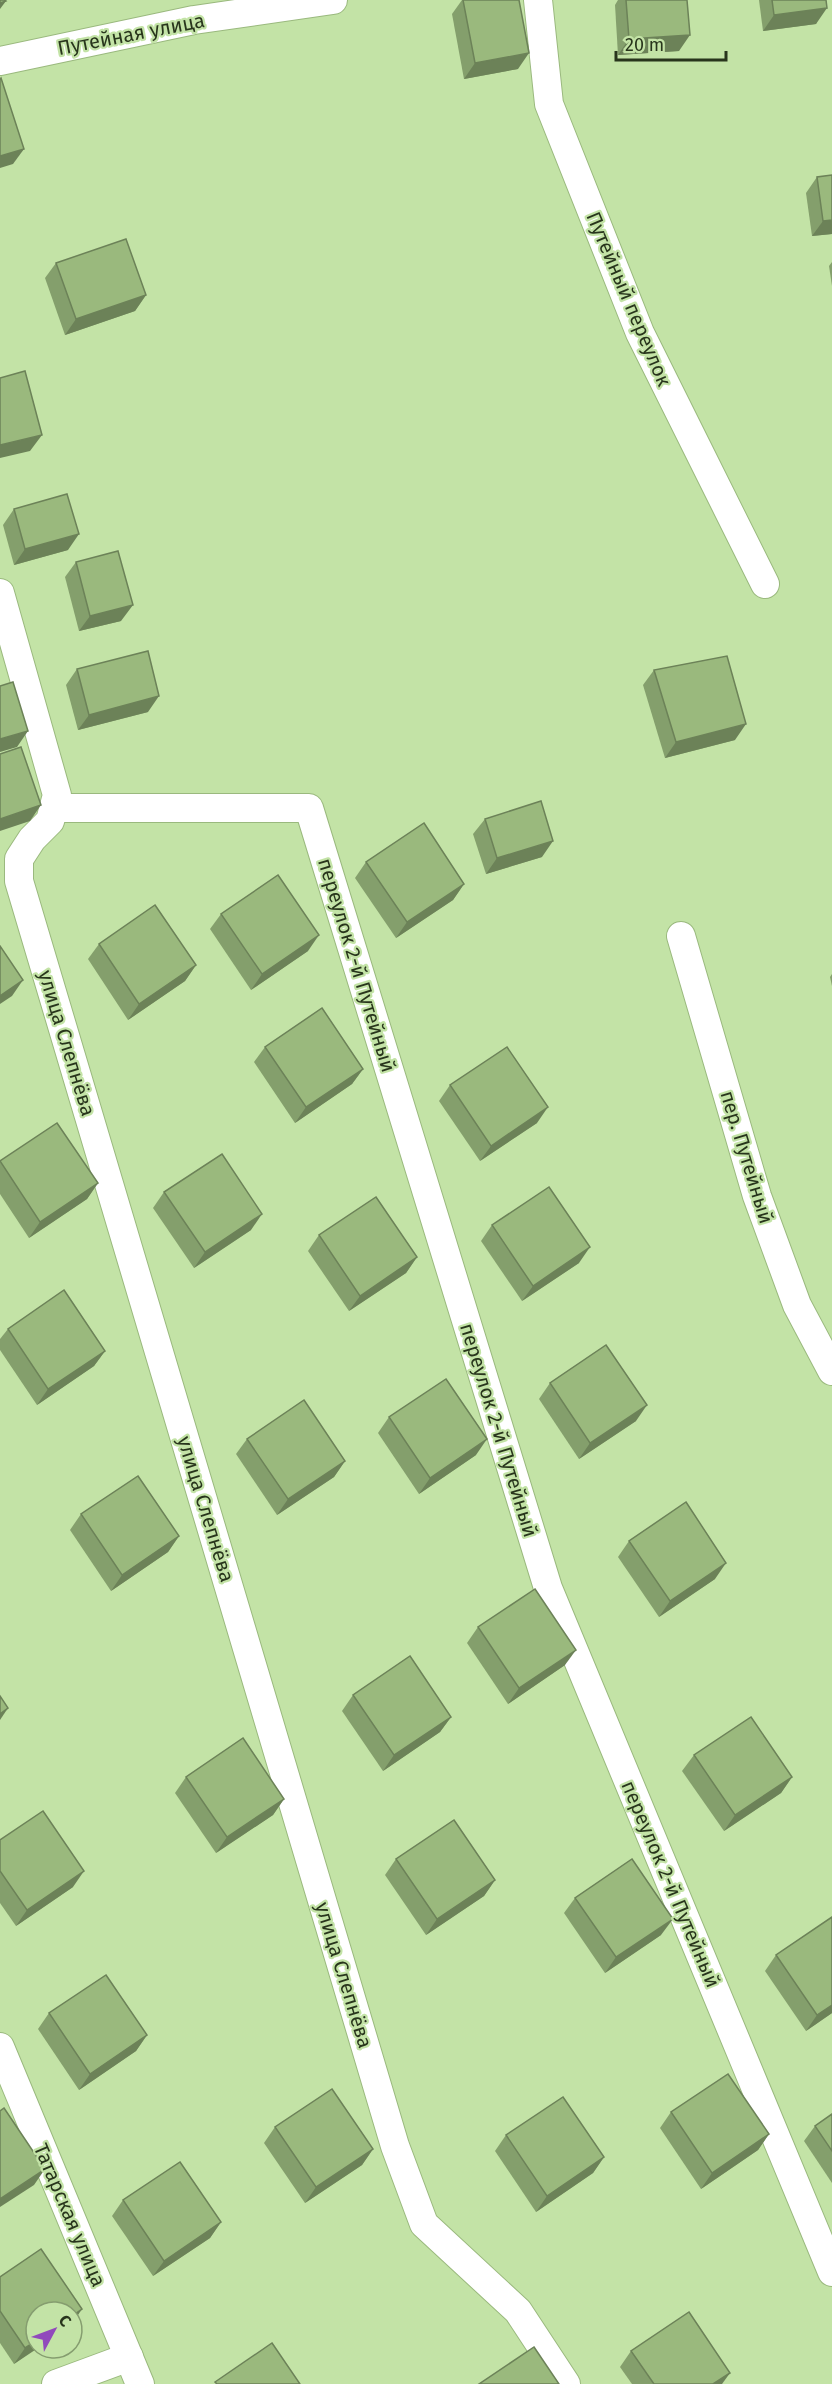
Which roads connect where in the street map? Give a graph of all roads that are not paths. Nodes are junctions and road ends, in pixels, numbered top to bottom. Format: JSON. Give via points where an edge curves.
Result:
{"nodes":[{"id":1,"x":333,"y":0,"type":"edge"},
{"id":2,"x":538,"y":0,"type":"edge"},
{"id":3,"x":0,"y":61,"type":"edge"},
{"id":4,"x":765,"y":584,"type":"dead end"},
{"id":5,"x":0,"y":593,"type":"edge"},
{"id":6,"x":54,"y":808,"type":"junction"},
{"id":7,"x":681,"y":936,"type":"dead end"},
{"id":8,"x":832,"y":1371,"type":"edge"},
{"id":9,"x":0,"y":2047,"type":"edge"},
{"id":10,"x":832,"y":2272,"type":"edge"},
{"id":11,"x":129,"y":2357,"type":"junction"},
{"id":12,"x":56,"y":2384,"type":"edge"},
{"id":13,"x":140,"y":2384,"type":"edge"},
{"id":14,"x":566,"y":2384,"type":"edge"}],
"edges":[{"from":1,"to":3,"type":"street","name":"Путейная улица","via":[[194,20]]},
{"from":2,"to":4,"type":"street","name":"Путейный переулок","via":[[549,105],[640,333]]},
{"from":5,"to":6,"type":"street","via":[[57,795]]},
{"from":6,"to":10,"type":"street","name":"переулок 2-й Путейный","via":[[309,808],[548,1588]]},
{"from":6,"to":14,"type":"street","name":"улица Слепнёва","via":[[50,821],[19,859],[19,881],[395,2146],[424,2224],[518,2311]]},
{"from":7,"to":8,"type":"street","name":"пер. Путейный","via":[[757,1196],[797,1305]]},
{"from":9,"to":11,"type":"street","name":"Татарская улица"},
{"from":11,"to":12,"type":"street"},
{"from":11,"to":13,"type":"street","name":"Татарская улица"}]}
